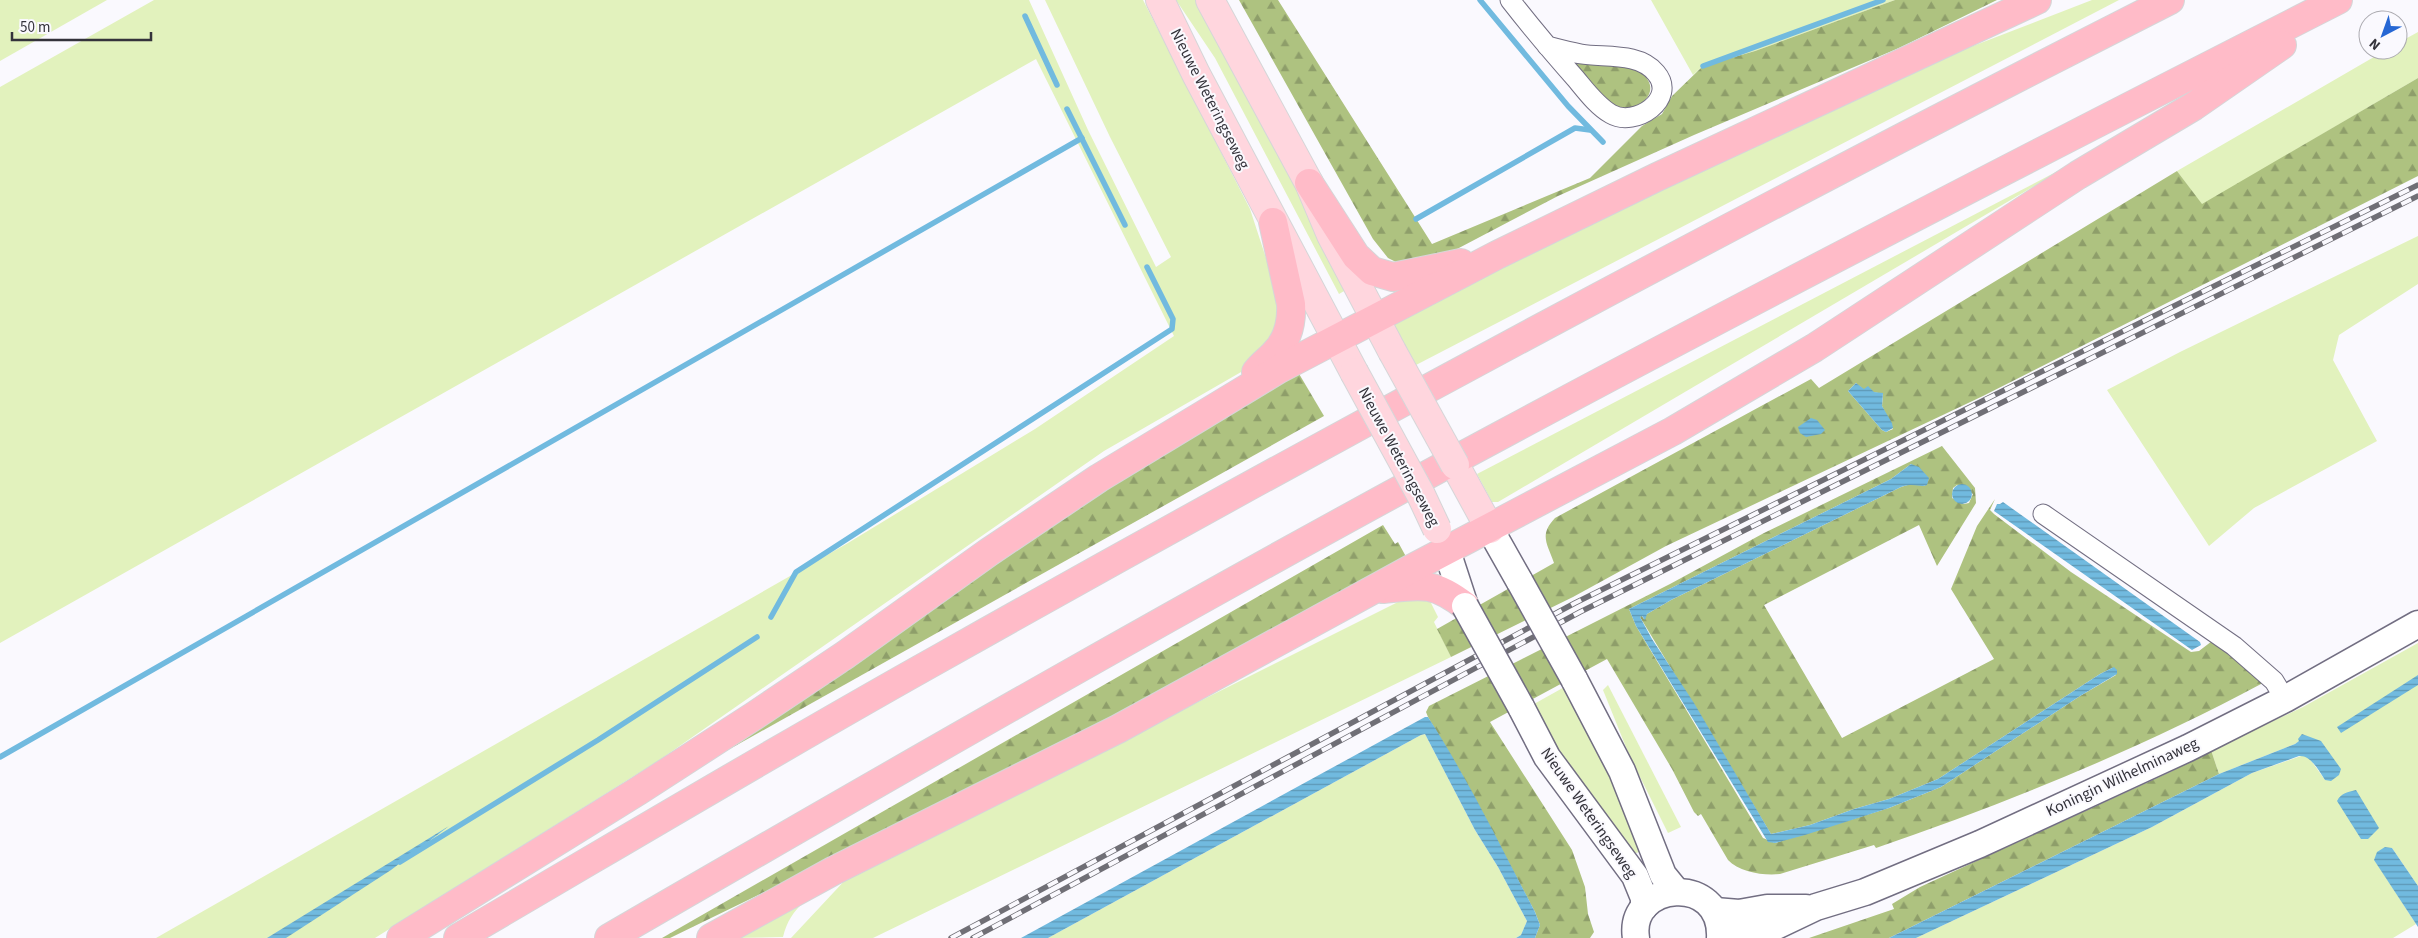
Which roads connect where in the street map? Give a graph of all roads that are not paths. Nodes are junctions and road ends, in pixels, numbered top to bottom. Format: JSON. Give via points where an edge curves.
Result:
{"nodes":[{"id":1,"x":1160,"y":0,"type":"edge"},
{"id":2,"x":1210,"y":0,"type":"edge"},
{"id":3,"x":1510,"y":0,"type":"edge"},
{"id":4,"x":2037,"y":0,"type":"edge"},
{"id":5,"x":2170,"y":0,"type":"edge"},
{"id":6,"x":2338,"y":0,"type":"edge"},
{"id":7,"x":2346,"y":0,"type":"edge"},
{"id":8,"x":1547,"y":46,"type":"junction"},
{"id":9,"x":1309,"y":183,"type":"junction"},
{"id":10,"x":1273,"y":222,"type":"junction"},
{"id":11,"x":1497,"y":255,"type":"junction"},
{"id":12,"x":1375,"y":320,"type":"junction"},
{"id":13,"x":1335,"y":340,"type":"junction"},
{"id":14,"x":1244,"y":390,"type":"junction"},
{"id":15,"x":2043,"y":514,"type":"dead end"},
{"id":16,"x":1484,"y":517,"type":"junction"},
{"id":17,"x":1442,"y":540,"type":"junction"},
{"id":18,"x":1374,"y":590,"type":"junction"},
{"id":19,"x":1465,"y":606,"type":"junction"},
{"id":20,"x":2418,"y":624,"type":"edge"},
{"id":21,"x":2285,"y":699,"type":"junction"},
{"id":22,"x":1676,"y":891,"type":"junction"},
{"id":23,"x":1644,"y":907,"type":"junction"},
{"id":24,"x":1715,"y":911,"type":"junction"},
{"id":25,"x":1770,"y":917,"type":"junction"},
{"id":26,"x":401,"y":938,"type":"edge"},
{"id":27,"x":458,"y":938,"type":"edge"},
{"id":28,"x":609,"y":938,"type":"edge"},
{"id":29,"x":712,"y":938,"type":"edge"},
{"id":30,"x":1636,"y":938,"type":"edge"},
{"id":31,"x":1720,"y":938,"type":"edge"},
{"id":32,"x":1732,"y":938,"type":"edge"}],
"edges":[{"from":1,"to":10,"type":"main road","name":"Nieuwe Weteringseweg"},
{"from":2,"to":9,"type":"main road","name":"Nieuwe Weteringseweg"},
{"from":3,"to":8,"type":"street"},
{"from":4,"to":11,"type":"highway"},
{"from":5,"to":27,"type":"highway","via":[[1900,137],[1470,365],[938,658]]},
{"from":6,"to":28,"type":"highway","via":[[1904,221],[1505,433],[1008,708]]},
{"from":7,"to":16,"type":"highway","via":[[2194,106],[2078,175],[1814,348],[1673,431]]},
{"from":8,"to":8,"type":"street","via":[[1596,102],[1612,115],[1634,117],[1655,106],[1660,98],[1661,82],[1648,65],[1621,57],[1580,54]]},
{"from":9,"to":11,"type":"highway","via":[[1356,256],[1377,274],[1393,277]]},
{"from":9,"to":12,"type":"main road","name":"Nieuwe Weteringseweg","via":[[1331,235]]},
{"from":10,"to":13,"type":"main road","name":"Nieuwe Weteringseweg"},
{"from":10,"to":14,"type":"highway","via":[[1291,304],[1291,323],[1282,346],[1262,364]]},
{"from":11,"to":12,"type":"highway"},
{"from":12,"to":13,"type":"highway"},
{"from":12,"to":16,"type":"main road","name":"Nieuwe Weteringseweg","bridge":true},
{"from":13,"to":14,"type":"highway"},
{"from":13,"to":17,"type":"main road","name":"Nieuwe Weteringseweg","bridge":true},
{"from":14,"to":26,"type":"highway","via":[[1099,478],[721,737]]},
{"from":15,"to":21,"type":"street","via":[[2234,646],[2274,681]]},
{"from":16,"to":17,"type":"highway"},
{"from":16,"to":22,"type":"main road","name":"Nieuwe Weteringseweg","bridge":true,"via":[[1622,771],[1657,862]]},
{"from":17,"to":18,"type":"highway"},
{"from":17,"to":19,"type":"main road","name":"Nieuwe Weteringseweg"},
{"from":18,"to":19,"type":"highway","via":[[1426,586],[1448,592]]},
{"from":18,"to":29,"type":"highway","via":[[1110,733],[833,871]]},
{"from":19,"to":23,"type":"main road","name":"Nieuwe Weteringseweg","bridge":true,"via":[[1547,757],[1635,876],[1644,898]]},
{"from":20,"to":21,"type":"main road","name":"Koningin Wilhelminaweg"},
{"from":21,"to":25,"type":"main road","name":"Koningin Wilhelminaweg","via":[[2188,748],[1910,875],[1816,908]]},
{"from":22,"to":23,"type":"main road","via":[[1654,899]]},
{"from":22,"to":24,"type":"main road","via":[[1699,897]]},
{"from":23,"to":30,"type":"main road","via":[[1638,920]]},
{"from":24,"to":25,"type":"main road","name":"Koningin Wilhelminaweg"},
{"from":24,"to":31,"type":"main road"},
{"from":25,"to":32,"type":"main road","name":"Koningin Wilhelminaweg"}]}
